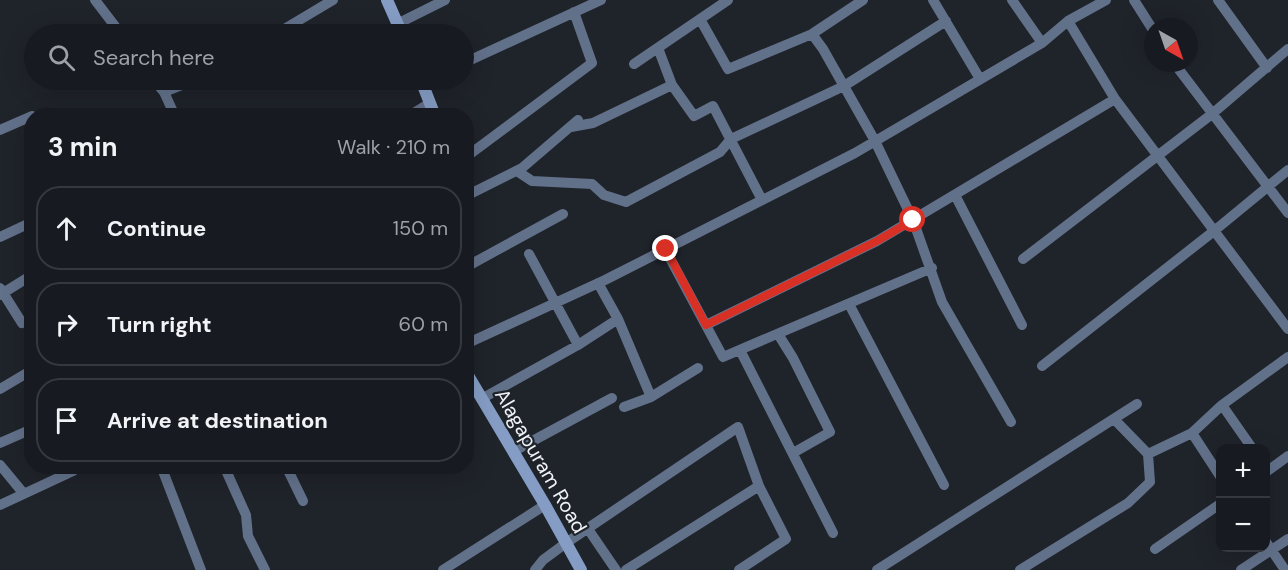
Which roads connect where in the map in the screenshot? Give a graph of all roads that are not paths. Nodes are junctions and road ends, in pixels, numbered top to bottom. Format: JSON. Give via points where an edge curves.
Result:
{"nodes":[{"id":1,"x":110,"y":0,"type":"edge"},
{"id":2,"x":333,"y":0,"type":"edge"},
{"id":3,"x":387,"y":0,"type":"edge"},
{"id":4,"x":445,"y":0,"type":"edge"},
{"id":5,"x":601,"y":0,"type":"edge"},
{"id":6,"x":727,"y":0,"type":"edge"},
{"id":7,"x":862,"y":0,"type":"edge"},
{"id":8,"x":933,"y":0,"type":"edge"},
{"id":9,"x":1012,"y":0,"type":"edge"},
{"id":10,"x":1106,"y":0,"type":"edge"},
{"id":11,"x":1134,"y":0,"type":"edge"},
{"id":12,"x":1218,"y":0,"type":"edge"},
{"id":13,"x":98,"y":3,"type":"edge"},
{"id":14,"x":574,"y":12,"type":"junction"},
{"id":15,"x":1145,"y":18,"type":"edge"},
{"id":16,"x":700,"y":19,"type":"junction"},
{"id":17,"x":946,"y":21,"type":"junction"},
{"id":18,"x":1068,"y":21,"type":"junction"},
{"id":19,"x":114,"y":24,"type":"edge"},
{"id":20,"x":293,"y":24,"type":"edge"},
{"id":21,"x":397,"y":24,"type":"edge"},
{"id":22,"x":407,"y":24,"type":"edge"},
{"id":23,"x":812,"y":34,"type":"junction"},
{"id":24,"x":1042,"y":43,"type":"junction"},
{"id":25,"x":658,"y":48,"type":"junction"},
{"id":26,"x":1288,"y":49,"type":"edge"},
{"id":27,"x":474,"y":58,"type":"edge"},
{"id":28,"x":634,"y":64,"type":"dead end"},
{"id":29,"x":1267,"y":68,"type":"junction"},
{"id":30,"x":1181,"y":72,"type":"edge"},
{"id":31,"x":980,"y":79,"type":"junction"},
{"id":32,"x":672,"y":85,"type":"junction"},
{"id":33,"x":844,"y":86,"type":"junction"},
{"id":34,"x":169,"y":90,"type":"edge"},
{"id":35,"x":426,"y":90,"type":"edge"},
{"id":36,"x":164,"y":92,"type":"joint"},
{"id":37,"x":1115,"y":99,"type":"junction"},
{"id":38,"x":430,"y":103,"type":"junction"},
{"id":39,"x":171,"y":108,"type":"edge"},
{"id":40,"x":422,"y":108,"type":"edge"},
{"id":41,"x":432,"y":108,"type":"edge"},
{"id":42,"x":1212,"y":114,"type":"junction"},
{"id":43,"x":24,"y":120,"type":"edge"},
{"id":44,"x":0,"y":130,"type":"edge"},
{"id":45,"x":731,"y":139,"type":"junction"},
{"id":46,"x":875,"y":141,"type":"junction"},
{"id":47,"x":474,"y":151,"type":"edge"},
{"id":48,"x":1157,"y":155,"type":"junction"},
{"id":49,"x":1288,"y":170,"type":"edge"},
{"id":50,"x":517,"y":171,"type":"junction"},
{"id":51,"x":1268,"y":187,"type":"junction"},
{"id":52,"x":474,"y":192,"type":"edge"},
{"id":53,"x":955,"y":195,"type":"junction"},
{"id":54,"x":762,"y":200,"type":"junction"},
{"id":55,"x":1288,"y":213,"type":"edge"},
{"id":56,"x":563,"y":214,"type":"dead end"},
{"id":57,"x":913,"y":220,"type":"junction"},
{"id":58,"x":24,"y":226,"type":"edge"},
{"id":59,"x":1214,"y":231,"type":"junction"},
{"id":60,"x":0,"y":237,"type":"edge"},
{"id":61,"x":666,"y":249,"type":"junction"},
{"id":62,"x":529,"y":254,"type":"dead end"},
{"id":63,"x":1023,"y":259,"type":"dead end"},
{"id":64,"x":474,"y":263,"type":"edge"},
{"id":65,"x":932,"y":268,"type":"junction"},
{"id":66,"x":24,"y":279,"type":"edge"},
{"id":67,"x":598,"y":283,"type":"junction"},
{"id":68,"x":1,"y":292,"type":"edge"},
{"id":69,"x":556,"y":303,"type":"junction"},
{"id":70,"x":849,"y":304,"type":"junction"},
{"id":71,"x":618,"y":319,"type":"junction"},
{"id":72,"x":24,"y":322,"type":"edge"},
{"id":73,"x":706,"y":325,"type":"junction"},
{"id":74,"x":1022,"y":325,"type":"dead end"},
{"id":75,"x":1288,"y":329,"type":"edge"},
{"id":76,"x":778,"y":334,"type":"junction"},
{"id":77,"x":474,"y":340,"type":"edge"},
{"id":78,"x":578,"y":345,"type":"junction"},
{"id":79,"x":740,"y":350,"type":"junction"},
{"id":80,"x":1288,"y":357,"type":"edge"},
{"id":81,"x":1042,"y":366,"type":"dead end"},
{"id":82,"x":698,"y":368,"type":"dead end"},
{"id":83,"x":24,"y":375,"type":"edge"},
{"id":84,"x":474,"y":384,"type":"edge"},
{"id":85,"x":0,"y":389,"type":"edge"},
{"id":86,"x":483,"y":398,"type":"junction"},
{"id":87,"x":612,"y":398,"type":"dead end"},
{"id":88,"x":651,"y":398,"type":"junction"},
{"id":89,"x":1137,"y":404,"type":"dead end"},
{"id":90,"x":1222,"y":405,"type":"junction"},
{"id":91,"x":624,"y":406,"type":"dead end"},
{"id":92,"x":1114,"y":419,"type":"junction"},
{"id":93,"x":1011,"y":422,"type":"dead end"},
{"id":94,"x":24,"y":432,"type":"edge"},
{"id":95,"x":1192,"y":433,"type":"junction"},
{"id":96,"x":0,"y":443,"type":"edge"},
{"id":97,"x":1249,"y":444,"type":"edge"},
{"id":98,"x":514,"y":451,"type":"junction"},
{"id":99,"x":793,"y":453,"type":"junction"},
{"id":100,"x":1148,"y":454,"type":"junction"},
{"id":101,"x":1288,"y":456,"type":"edge"},
{"id":102,"x":0,"y":465,"type":"edge"},
{"id":103,"x":1270,"y":468,"type":"edge"},
{"id":104,"x":1216,"y":469,"type":"edge"},
{"id":105,"x":67,"y":474,"type":"edge"},
{"id":106,"x":164,"y":474,"type":"edge"},
{"id":107,"x":228,"y":474,"type":"edge"},
{"id":108,"x":290,"y":474,"type":"edge"},
{"id":109,"x":944,"y":485,"type":"dead end"},
{"id":110,"x":759,"y":486,"type":"junction"},
{"id":111,"x":24,"y":494,"type":"junction"},
{"id":112,"x":303,"y":501,"type":"dead end"},
{"id":113,"x":0,"y":505,"type":"edge"},
{"id":114,"x":545,"y":505,"type":"junction"},
{"id":115,"x":1216,"y":507,"type":"edge"},
{"id":116,"x":588,"y":529,"type":"junction"},
{"id":117,"x":833,"y":533,"type":"dead end"},
{"id":118,"x":1288,"y":539,"type":"edge"},
{"id":119,"x":566,"y":543,"type":"junction"},
{"id":120,"x":1270,"y":546,"type":"edge"},
{"id":121,"x":1270,"y":548,"type":"edge"},
{"id":122,"x":1155,"y":549,"type":"dead end"},
{"id":123,"x":1262,"y":552,"type":"edge"},
{"id":124,"x":201,"y":570,"type":"edge"},
{"id":125,"x":265,"y":570,"type":"edge"},
{"id":126,"x":443,"y":570,"type":"edge"},
{"id":127,"x":535,"y":570,"type":"edge"},
{"id":128,"x":581,"y":570,"type":"edge"},
{"id":129,"x":616,"y":570,"type":"edge"},
{"id":130,"x":626,"y":570,"type":"edge"},
{"id":131,"x":739,"y":570,"type":"edge"},
{"id":132,"x":878,"y":570,"type":"edge"},
{"id":133,"x":1020,"y":570,"type":"edge"},
{"id":134,"x":1241,"y":570,"type":"edge"},
{"id":135,"x":1284,"y":570,"type":"edge"}],
"edges":[{"from":1,"to":13,"type":"street"},
{"from":2,"to":20,"type":"street"},
{"from":3,"to":21,"type":"main road"},
{"from":4,"to":22,"type":"street"},
{"from":5,"to":14,"type":"street"},
{"from":6,"to":16,"type":"street"},
{"from":7,"to":23,"type":"street"},
{"from":8,"to":17,"type":"street"},
{"from":9,"to":24,"type":"street"},
{"from":10,"to":18,"type":"street"},
{"from":11,"to":15,"type":"street"},
{"from":12,"to":29,"type":"street"},
{"from":13,"to":19,"type":"street"},
{"from":14,"to":27,"type":"street"},
{"from":14,"to":47,"type":"street","via":[[592,63]]},
{"from":16,"to":23,"type":"street","via":[[728,69]]},
{"from":16,"to":25,"type":"street"},
{"from":17,"to":31,"type":"street"},
{"from":17,"to":33,"type":"street"},
{"from":18,"to":24,"type":"street"},
{"from":18,"to":37,"type":"street"},
{"from":23,"to":33,"type":"street"},
{"from":24,"to":31,"type":"street"},
{"from":25,"to":28,"type":"street"},
{"from":25,"to":32,"type":"street"},
{"from":26,"to":29,"type":"street"},
{"from":29,"to":42,"type":"street"},
{"from":30,"to":42,"type":"street"},
{"from":31,"to":46,"type":"street"},
{"from":32,"to":45,"type":"street","via":[[694,116],[713,106]]},
{"from":32,"to":50,"type":"street","via":[[593,123],[574,124]]},
{"from":33,"to":45,"type":"street"},
{"from":33,"to":46,"type":"street"},
{"from":34,"to":36,"type":"street"},
{"from":35,"to":38,"type":"main road"},
{"from":36,"to":39,"type":"street"},
{"from":37,"to":48,"type":"street"},
{"from":37,"to":53,"type":"street"},
{"from":38,"to":40,"type":"street"},
{"from":38,"to":41,"type":"main road"},
{"from":42,"to":48,"type":"street"},
{"from":42,"to":51,"type":"street"},
{"from":43,"to":44,"type":"street"},
{"from":45,"to":50,"type":"street","via":[[720,152],[626,202],[604,195],[592,184],[532,181]]},
{"from":45,"to":54,"type":"street"},
{"from":46,"to":54,"type":"street"},
{"from":46,"to":57,"type":"street"},
{"from":48,"to":59,"type":"street"},
{"from":48,"to":63,"type":"street"},
{"from":49,"to":51,"type":"street"},
{"from":50,"to":52,"type":"street"},
{"from":51,"to":55,"type":"street"},
{"from":51,"to":59,"type":"street"},
{"from":53,"to":57,"type":"street"},
{"from":53,"to":74,"type":"street"},
{"from":54,"to":61,"type":"street"},
{"from":56,"to":64,"type":"street"},
{"from":57,"to":65,"type":"street"},
{"from":57,"to":73,"type":"street"},
{"from":58,"to":60,"type":"street"},
{"from":59,"to":75,"type":"street"},
{"from":59,"to":81,"type":"street"},
{"from":61,"to":67,"type":"street"},
{"from":61,"to":73,"type":"street"},
{"from":62,"to":69,"type":"street"},
{"from":65,"to":70,"type":"street"},
{"from":65,"to":93,"type":"street","via":[[942,302]]},
{"from":66,"to":68,"type":"street"},
{"from":67,"to":69,"type":"street"},
{"from":67,"to":71,"type":"street"},
{"from":68,"to":72,"type":"street"},
{"from":69,"to":77,"type":"street"},
{"from":69,"to":78,"type":"street"},
{"from":70,"to":76,"type":"street"},
{"from":70,"to":109,"type":"street"},
{"from":71,"to":78,"type":"street"},
{"from":71,"to":88,"type":"street"},
{"from":73,"to":79,"type":"street","via":[[723,357]]},
{"from":76,"to":79,"type":"street"},
{"from":76,"to":99,"type":"street","via":[[830,432]]},
{"from":78,"to":86,"type":"street"},
{"from":79,"to":99,"type":"street"},
{"from":80,"to":90,"type":"street"},
{"from":82,"to":88,"type":"street"},
{"from":83,"to":85,"type":"street"},
{"from":84,"to":86,"type":"main road","name":"Alagapuram Road"},
{"from":86,"to":98,"type":"main road","name":"Alagapuram Road"},
{"from":87,"to":98,"type":"street"},
{"from":88,"to":91,"type":"street"},
{"from":89,"to":92,"type":"street"},
{"from":90,"to":95,"type":"street"},
{"from":90,"to":97,"type":"street"},
{"from":92,"to":100,"type":"street"},
{"from":92,"to":132,"type":"street"},
{"from":94,"to":96,"type":"street"},
{"from":95,"to":100,"type":"street"},
{"from":95,"to":104,"type":"street"},
{"from":98,"to":114,"type":"main road","name":"Alagapuram Road"},
{"from":99,"to":117,"type":"street"},
{"from":100,"to":133,"type":"street","via":[[1150,483],[1128,503]]},
{"from":101,"to":103,"type":"street"},
{"from":102,"to":111,"type":"street"},
{"from":105,"to":111,"type":"street"},
{"from":106,"to":124,"type":"street"},
{"from":107,"to":125,"type":"street","via":[[246,515],[248,537]]},
{"from":108,"to":112,"type":"street"},
{"from":110,"to":116,"type":"street","via":[[738,428]]},
{"from":110,"to":130,"type":"street"},
{"from":110,"to":131,"type":"street","via":[[786,539]]},
{"from":111,"to":113,"type":"street"},
{"from":114,"to":119,"type":"main road","name":"Alagapuram Road"},
{"from":114,"to":126,"type":"street"},
{"from":115,"to":122,"type":"street"},
{"from":116,"to":119,"type":"street"},
{"from":116,"to":129,"type":"street"},
{"from":118,"to":120,"type":"street"},
{"from":119,"to":127,"type":"street"},
{"from":119,"to":128,"type":"main road","name":"Alagapuram Road"},
{"from":121,"to":135,"type":"street"},
{"from":123,"to":134,"type":"street"}]}
